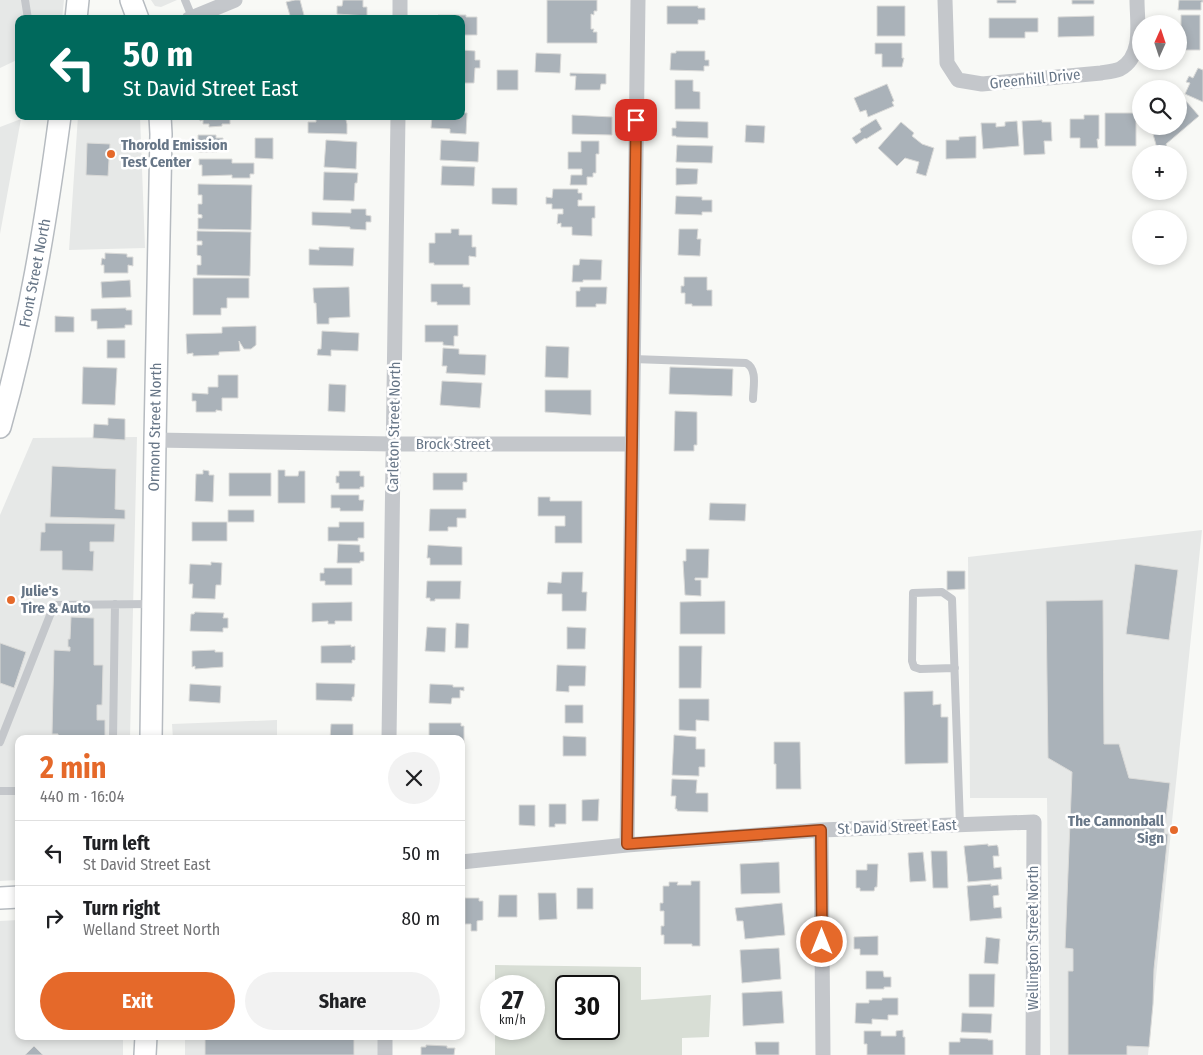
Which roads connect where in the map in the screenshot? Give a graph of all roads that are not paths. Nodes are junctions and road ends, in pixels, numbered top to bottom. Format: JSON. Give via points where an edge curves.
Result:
{"nodes":[{"id":1,"x":25,"y":0,"type":"edge"},
{"id":2,"x":78,"y":0,"type":"edge"},
{"id":3,"x":131,"y":0,"type":"edge"},
{"id":4,"x":185,"y":0,"type":"edge"},
{"id":5,"x":235,"y":0,"type":"edge"},
{"id":6,"x":400,"y":0,"type":"edge"},
{"id":7,"x":638,"y":0,"type":"edge"},
{"id":8,"x":945,"y":0,"type":"edge"},
{"id":9,"x":1137,"y":0,"type":"edge"},
{"id":10,"x":27,"y":15,"type":"edge"},
{"id":11,"x":76,"y":15,"type":"edge"},
{"id":12,"x":137,"y":15,"type":"edge"},
{"id":13,"x":190,"y":15,"type":"edge"},
{"id":14,"x":198,"y":15,"type":"edge"},
{"id":15,"x":400,"y":15,"type":"edge"},
{"id":16,"x":59,"y":120,"type":"edge"},
{"id":17,"x":160,"y":120,"type":"edge"},
{"id":18,"x":398,"y":120,"type":"edge"},
{"id":19,"x":633,"y":359,"type":"junction"},
{"id":20,"x":753,"y":399,"type":"dead end"},
{"id":21,"x":0,"y":427,"type":"edge"},
{"id":22,"x":155,"y":440,"type":"junction"},
{"id":23,"x":393,"y":444,"type":"junction"},
{"id":24,"x":632,"y":444,"type":"junction"},
{"id":25,"x":115,"y":604,"type":"junction"},
{"id":26,"x":153,"y":604,"type":"junction"},
{"id":27,"x":955,"y":668,"type":"junction"},
{"id":28,"x":113,"y":735,"type":"edge"},
{"id":29,"x":151,"y":735,"type":"edge"},
{"id":30,"x":389,"y":735,"type":"edge"},
{"id":31,"x":0,"y":742,"type":"edge"},
{"id":32,"x":0,"y":791,"type":"edge"},
{"id":33,"x":15,"y":791,"type":"edge"},
{"id":34,"x":1034,"y":822,"type":"joint"},
{"id":35,"x":960,"y":825,"type":"junction"},
{"id":36,"x":821,"y":830,"type":"junction"},
{"id":37,"x":627,"y":844,"type":"junction"},
{"id":38,"x":465,"y":862,"type":"edge"},
{"id":39,"x":15,"y":897,"type":"edge"},
{"id":40,"x":0,"y":898,"type":"edge"},
{"id":41,"x":146,"y":1040,"type":"edge"},
{"id":42,"x":385,"y":1040,"type":"edge"},
{"id":43,"x":145,"y":1055,"type":"edge"},
{"id":44,"x":385,"y":1055,"type":"edge"},
{"id":45,"x":823,"y":1055,"type":"edge"},
{"id":46,"x":1033,"y":1055,"type":"edge"}],
"edges":[{"from":1,"to":10,"type":"lane"},
{"from":2,"to":11,"type":"main road"},
{"from":3,"to":12,"type":"main road"},
{"from":4,"to":13,"type":"lane"},
{"from":5,"to":14,"type":"street"},
{"from":6,"to":15,"type":"street"},
{"from":7,"to":19,"type":"street"},
{"from":8,"to":9,"type":"street","name":"Greenhill Drive","via":[[947,63],[958,80],[982,84],[1119,70],[1131,61],[1136,47]]},
{"from":16,"to":21,"type":"main road","name":"Front Street North","via":[[37,272]]},
{"from":17,"to":22,"type":"main road","name":"Ormond Street North"},
{"from":18,"to":23,"type":"street","name":"Carleton Street North"},
{"from":19,"to":20,"type":"lane","via":[[746,363],[754,371]]},
{"from":19,"to":24,"type":"street"},
{"from":22,"to":23,"type":"street","name":"Brock Street"},
{"from":22,"to":26,"type":"main road","name":"Ormond Street North"},
{"from":23,"to":24,"type":"street","name":"Brock Street"},
{"from":23,"to":30,"type":"street","name":"Carleton Street North"},
{"from":24,"to":37,"type":"street"},
{"from":25,"to":26,"type":"lane"},
{"from":25,"to":28,"type":"lane"},
{"from":25,"to":31,"type":"lane","via":[[54,606]]},
{"from":26,"to":29,"type":"main road","name":"Ormond Street North"},
{"from":27,"to":27,"type":"lane","via":[[952,599],[942,592],[912,593],[914,667]]},
{"from":27,"to":35,"type":"lane"},
{"from":32,"to":33,"type":"lane"},
{"from":34,"to":35,"type":"street","name":"St David Street East"},
{"from":34,"to":46,"type":"street","name":"Wellington Street North"},
{"from":35,"to":36,"type":"street","name":"St David Street East"},
{"from":36,"to":37,"type":"street","name":"St David Street East"},
{"from":36,"to":45,"type":"street"},
{"from":37,"to":38,"type":"street","name":"St David Street East"},
{"from":39,"to":40,"type":"main road"},
{"from":41,"to":43,"type":"main road"},
{"from":42,"to":44,"type":"street"}]}
